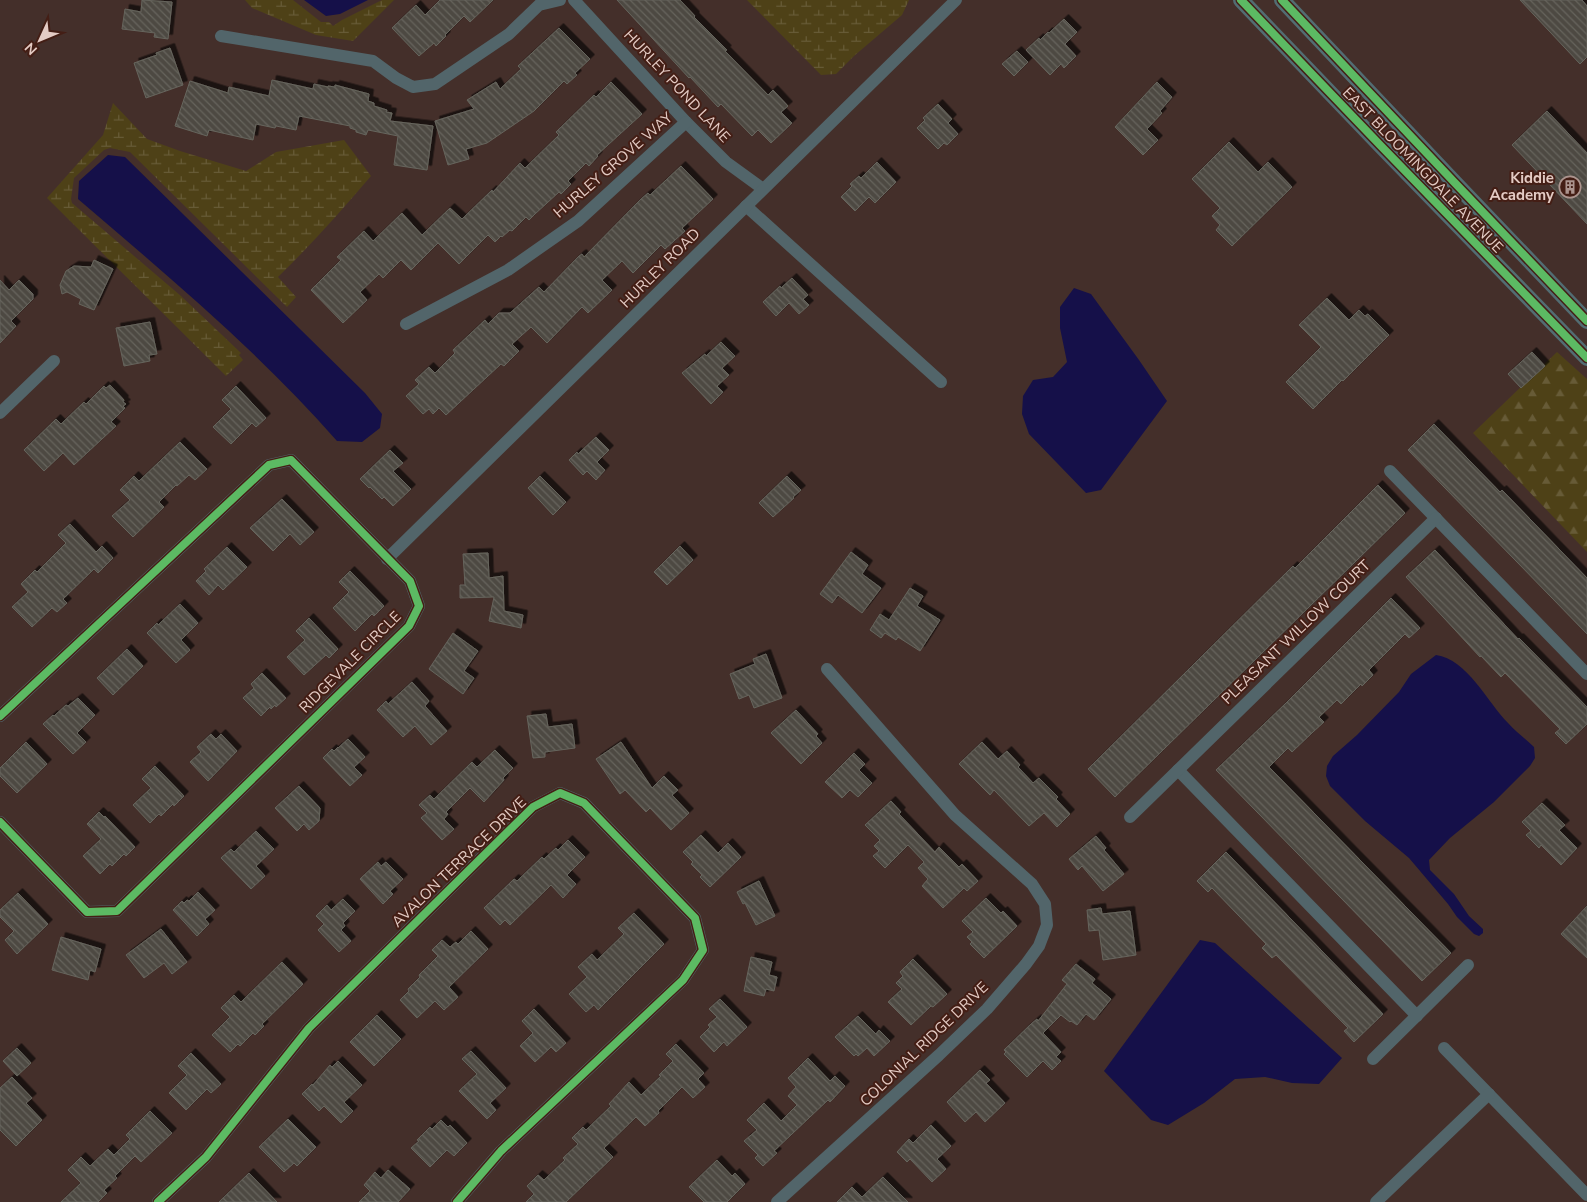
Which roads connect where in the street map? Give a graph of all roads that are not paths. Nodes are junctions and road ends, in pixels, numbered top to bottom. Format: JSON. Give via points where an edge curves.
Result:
{"nodes":[{"id":1,"x":560,"y":0,"type":"edge"},
{"id":2,"x":574,"y":0,"type":"edge"},
{"id":3,"x":956,"y":0,"type":"edge"},
{"id":4,"x":1241,"y":0,"type":"edge"},
{"id":5,"x":1282,"y":0,"type":"edge"},
{"id":6,"x":221,"y":36,"type":"dead end"},
{"id":7,"x":686,"y":122,"type":"junction"},
{"id":8,"x":763,"y":189,"type":"junction"},
{"id":9,"x":746,"y":206,"type":"junction"},
{"id":10,"x":1587,"y":321,"type":"edge"},
{"id":11,"x":406,"y":324,"type":"dead end"},
{"id":12,"x":1587,"y":358,"type":"edge"},
{"id":13,"x":54,"y":361,"type":"dead end"},
{"id":14,"x":941,"y":382,"type":"dead end"},
{"id":15,"x":0,"y":414,"type":"edge"},
{"id":16,"x":1390,"y":471,"type":"dead end"},
{"id":17,"x":1436,"y":518,"type":"junction"},
{"id":18,"x":387,"y":559,"type":"junction"},
{"id":19,"x":828,"y":669,"type":"dead end"},
{"id":20,"x":1587,"y":674,"type":"edge"},
{"id":21,"x":0,"y":716,"type":"edge"},
{"id":22,"x":1178,"y":770,"type":"junction"},
{"id":23,"x":1130,"y":817,"type":"dead end"},
{"id":24,"x":0,"y":822,"type":"edge"},
{"id":25,"x":1468,"y":966,"type":"dead end"},
{"id":26,"x":1416,"y":1016,"type":"junction"},
{"id":27,"x":1444,"y":1048,"type":"dead end"},
{"id":28,"x":1373,"y":1059,"type":"dead end"},
{"id":29,"x":1489,"y":1094,"type":"junction"},
{"id":30,"x":1587,"y":1195,"type":"edge"},
{"id":31,"x":158,"y":1202,"type":"edge"},
{"id":32,"x":457,"y":1202,"type":"edge"},
{"id":33,"x":777,"y":1202,"type":"edge"},
{"id":34,"x":1376,"y":1202,"type":"edge"}],
"edges":[{"from":1,"to":6,"type":"street","via":[[539,5],[509,34],[434,84],[414,87],[373,62]]},
{"from":2,"to":7,"type":"street","name":"HURLEY POND LANE"},
{"from":3,"to":8,"type":"street","name":"HURLEY ROAD"},
{"from":4,"to":12,"type":"main road","name":"EAST BLOOMINGDALE AVENUE"},
{"from":5,"to":10,"type":"main road","name":"EAST BLOOMINGDALE AVENUE"},
{"from":7,"to":8,"type":"street","name":"HURLEY POND LANE","via":[[726,162]]},
{"from":7,"to":11,"type":"street","name":"HURLEY GROVE WAY","via":[[578,221],[508,270]]},
{"from":8,"to":9,"type":"street","name":"HURLEY ROAD"},
{"from":9,"to":14,"type":"street"},
{"from":9,"to":18,"type":"street","name":"HURLEY ROAD"},
{"from":13,"to":15,"type":"street"},
{"from":16,"to":17,"type":"street"},
{"from":17,"to":20,"type":"street"},
{"from":17,"to":22,"type":"street","name":"PLEASANT WILLOW COURT"},
{"from":18,"to":21,"type":"street","name":"RIDGEVALE CIRCLE","via":[[291,460],[269,465]]},
{"from":18,"to":24,"type":"street","name":"RIDGEVALE CIRCLE","via":[[410,581],[419,606],[409,626],[117,911],[87,912]]},
{"from":19,"to":33,"type":"street","name":"COLONIAL RIDGE DRIVE","via":[[955,815],[1032,884],[1045,904],[1047,926],[1039,946],[1026,964],[987,1009]]},
{"from":22,"to":23,"type":"street","name":"PLEASANT WILLOW COURT"},
{"from":22,"to":26,"type":"street"},
{"from":25,"to":26,"type":"street"},
{"from":26,"to":28,"type":"street"},
{"from":27,"to":29,"type":"street"},
{"from":29,"to":30,"type":"street"},
{"from":29,"to":34,"type":"street"},
{"from":31,"to":32,"type":"street","name":"AVALON TERRACE DRIVE","via":[[206,1157],[309,1028],[533,806],[560,793],[584,803],[695,918],[703,950],[683,980],[502,1151]]}]}
